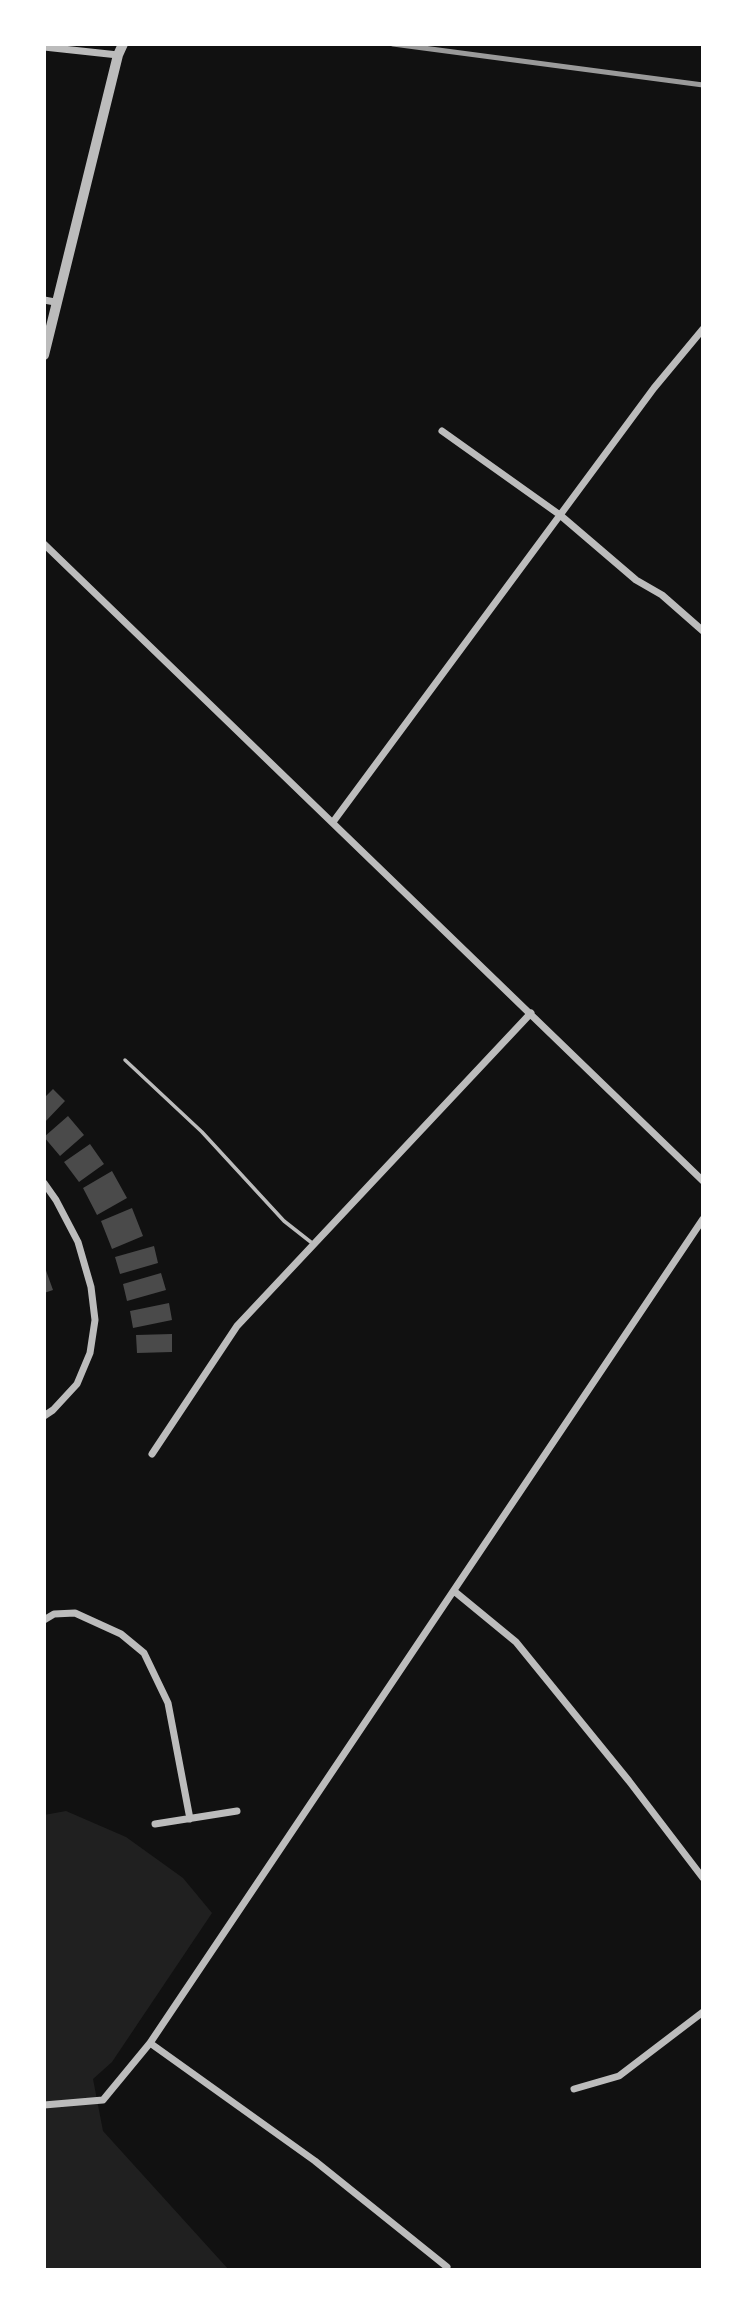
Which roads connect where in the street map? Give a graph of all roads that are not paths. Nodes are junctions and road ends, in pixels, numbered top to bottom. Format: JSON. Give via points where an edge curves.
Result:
{"nodes":[{"id":1,"x":123,"y":44,"type":"edge"},
{"id":2,"x":44,"y":47,"type":"edge"},
{"id":3,"x":118,"y":55,"type":"junction"},
{"id":4,"x":44,"y":300,"type":"edge"},
{"id":5,"x":55,"y":302,"type":"junction"},
{"id":6,"x":703,"y":328,"type":"edge"},
{"id":7,"x":44,"y":355,"type":"edge"},
{"id":8,"x":442,"y":431,"type":"dead end"},
{"id":9,"x":560,"y":515,"type":"junction"},
{"id":10,"x":44,"y":544,"type":"edge"},
{"id":11,"x":703,"y":631,"type":"edge"},
{"id":12,"x":332,"y":822,"type":"junction"},
{"id":13,"x":531,"y":1013,"type":"junction"},
{"id":14,"x":125,"y":1060,"type":"dead end"},
{"id":15,"x":703,"y":1181,"type":"edge"},
{"id":16,"x":44,"y":1183,"type":"edge"},
{"id":17,"x":703,"y":1219,"type":"edge"},
{"id":18,"x":314,"y":1244,"type":"junction"},
{"id":19,"x":44,"y":1416,"type":"edge"},
{"id":20,"x":152,"y":1454,"type":"dead end"},
{"id":21,"x":454,"y":1591,"type":"junction"},
{"id":22,"x":44,"y":1620,"type":"edge"},
{"id":23,"x":237,"y":1811,"type":"dead end"},
{"id":24,"x":190,"y":1819,"type":"junction"},
{"id":25,"x":155,"y":1824,"type":"dead end"},
{"id":26,"x":703,"y":1878,"type":"edge"},
{"id":27,"x":703,"y":2012,"type":"edge"},
{"id":28,"x":150,"y":2043,"type":"junction"},
{"id":29,"x":574,"y":2089,"type":"dead end"},
{"id":30,"x":44,"y":2105,"type":"edge"},
{"id":31,"x":447,"y":2267,"type":"dead end"}],
"edges":[{"from":1,"to":3,"type":"street"},
{"from":2,"to":3,"type":"street"},
{"from":3,"to":5,"type":"street"},
{"from":4,"to":5,"type":"street"},
{"from":5,"to":7,"type":"street"},
{"from":6,"to":9,"type":"street"},
{"from":8,"to":9,"type":"street"},
{"from":9,"to":11,"type":"street"},
{"from":9,"to":12,"type":"street"},
{"from":10,"to":12,"type":"street"},
{"from":12,"to":13,"type":"street"},
{"from":13,"to":15,"type":"street"},
{"from":13,"to":18,"type":"street"},
{"from":14,"to":18,"type":"lane","via":[[202,1132],[285,1221]]},
{"from":16,"to":19,"type":"street","via":[[78,1242],[95,1320],[90,1353],[77,1384]]},
{"from":17,"to":21,"type":"street"},
{"from":18,"to":20,"type":"street","via":[[237,1326]]},
{"from":21,"to":26,"type":"street","via":[[516,1642]]},
{"from":21,"to":28,"type":"street"},
{"from":22,"to":24,"type":"street","via":[[54,1614],[75,1613],[121,1634],[144,1653],[168,1703]]},
{"from":23,"to":24,"type":"street"},
{"from":24,"to":25,"type":"street"},
{"from":27,"to":29,"type":"street","via":[[619,2076]]},
{"from":28,"to":30,"type":"street","via":[[103,2100]]},
{"from":28,"to":31,"type":"street","via":[[315,2161]]}]}
